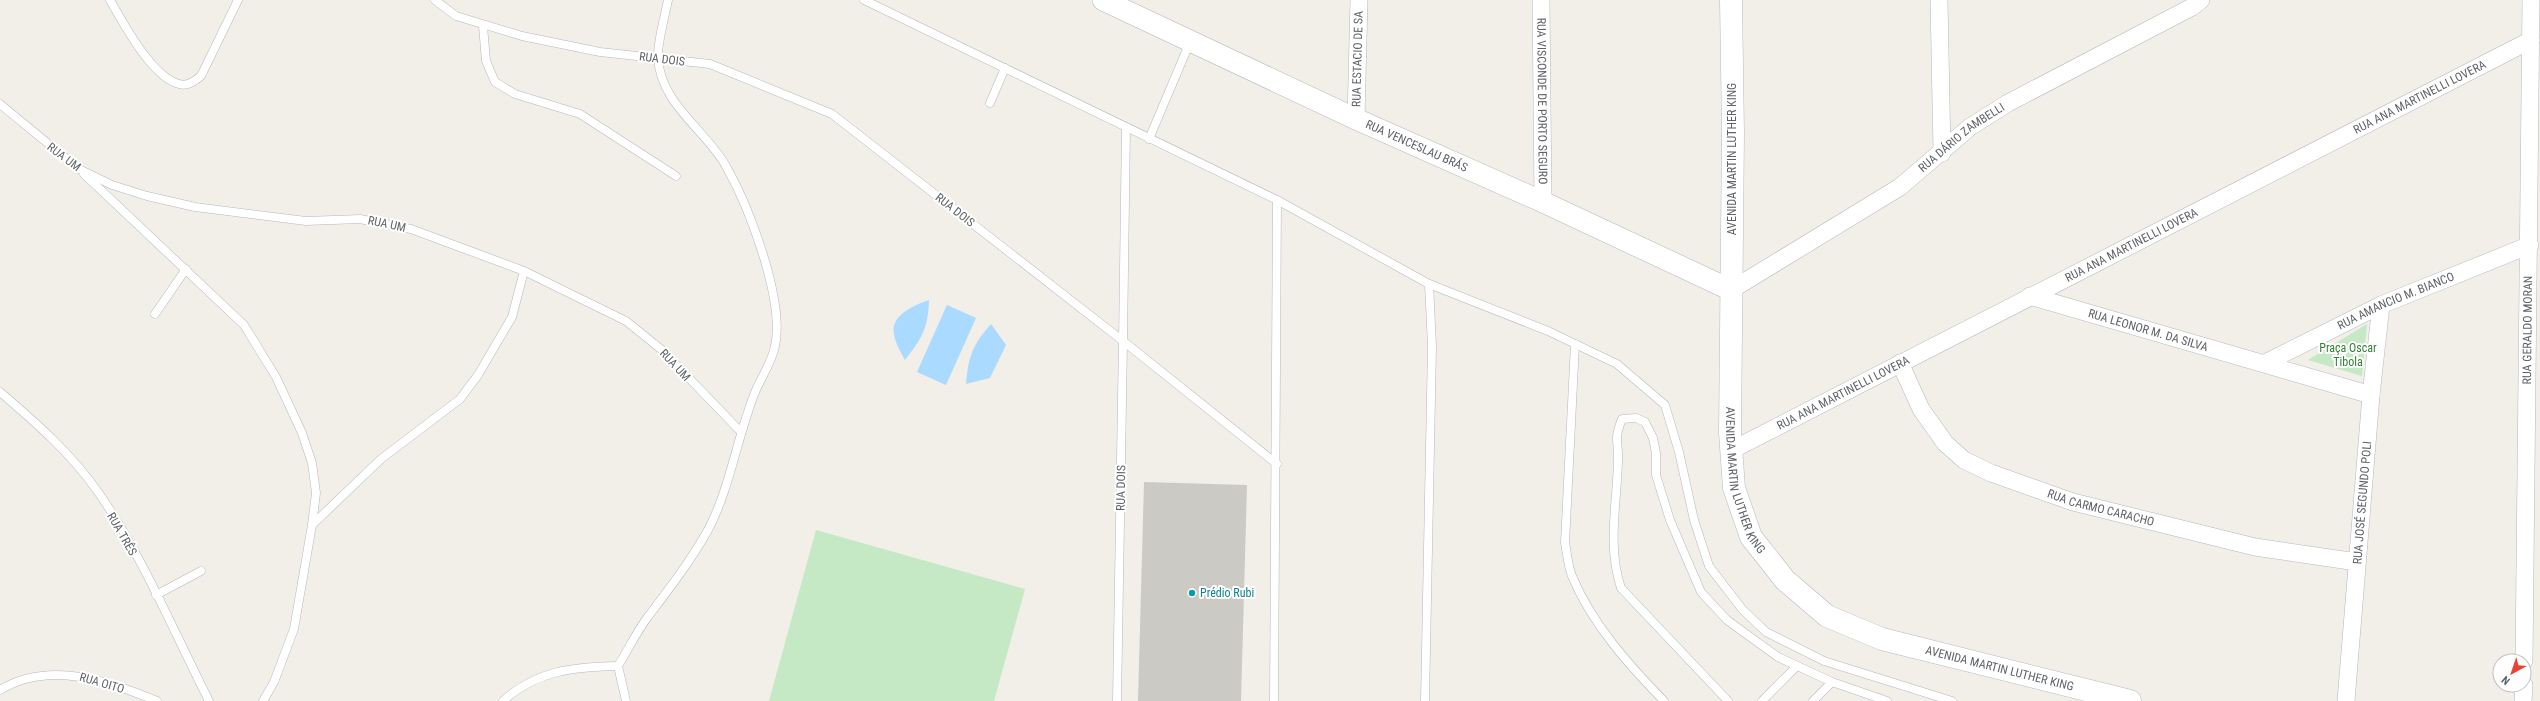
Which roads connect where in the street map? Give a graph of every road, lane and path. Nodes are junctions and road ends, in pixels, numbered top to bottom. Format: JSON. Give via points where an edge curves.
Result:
{"nodes":[{"id":1,"x":110,"y":0,"type":"edge"},
{"id":2,"x":238,"y":0,"type":"edge"},
{"id":3,"x":435,"y":0,"type":"edge"},
{"id":4,"x":668,"y":0,"type":"edge"},
{"id":5,"x":864,"y":0,"type":"edge"},
{"id":6,"x":1103,"y":0,"type":"edge"},
{"id":7,"x":1359,"y":0,"type":"edge"},
{"id":8,"x":1540,"y":0,"type":"edge"},
{"id":9,"x":1731,"y":0,"type":"edge"},
{"id":10,"x":1939,"y":0,"type":"edge"},
{"id":11,"x":2201,"y":0,"type":"edge"},
{"id":12,"x":2531,"y":0,"type":"edge"},
{"id":13,"x":482,"y":26,"type":"junction"},
{"id":14,"x":2531,"y":40,"type":"junction"},
{"id":15,"x":1191,"y":41,"type":"junction"},
{"id":16,"x":658,"y":58,"type":"junction"},
{"id":17,"x":1005,"y":68,"type":"junction"},
{"id":18,"x":990,"y":103,"type":"dead end"},
{"id":19,"x":0,"y":104,"type":"edge"},
{"id":20,"x":1356,"y":119,"type":"junction"},
{"id":21,"x":1126,"y":127,"type":"junction"},
{"id":22,"x":1149,"y":139,"type":"junction"},
{"id":23,"x":1942,"y":153,"type":"junction"},
{"id":24,"x":78,"y":169,"type":"junction"},
{"id":25,"x":676,"y":176,"type":"dead end"},
{"id":26,"x":1278,"y":200,"type":"junction"},
{"id":27,"x":1543,"y":202,"type":"junction"},
{"id":28,"x":2530,"y":245,"type":"junction"},
{"id":29,"x":186,"y":268,"type":"junction"},
{"id":30,"x":524,"y":271,"type":"junction"},
{"id":31,"x":1429,"y":284,"type":"junction"},
{"id":32,"x":1731,"y":290,"type":"junction"},
{"id":33,"x":2030,"y":296,"type":"junction"},
{"id":34,"x":2381,"y":305,"type":"junction"},
{"id":35,"x":154,"y":314,"type":"dead end"},
{"id":36,"x":1123,"y":341,"type":"junction"},
{"id":37,"x":1575,"y":344,"type":"junction"},
{"id":38,"x":1900,"y":363,"type":"junction"},
{"id":39,"x":2265,"y":363,"type":"junction"},
{"id":40,"x":0,"y":392,"type":"edge"},
{"id":41,"x":2371,"y":395,"type":"junction"},
{"id":42,"x":741,"y":432,"type":"junction"},
{"id":43,"x":1732,"y":450,"type":"junction"},
{"id":44,"x":1277,"y":464,"type":"junction"},
{"id":45,"x":312,"y":525,"type":"junction"},
{"id":46,"x":2357,"y":562,"type":"junction"},
{"id":47,"x":201,"y":571,"type":"dead end"},
{"id":48,"x":156,"y":595,"type":"junction"},
{"id":49,"x":2524,"y":653,"type":"edge"},
{"id":50,"x":618,"y":666,"type":"junction"},
{"id":51,"x":1798,"y":666,"type":"junction"},
{"id":52,"x":1832,"y":682,"type":"junction"},
{"id":53,"x":0,"y":690,"type":"edge"},
{"id":54,"x":1873,"y":699,"type":"edge"},
{"id":55,"x":157,"y":701,"type":"edge"},
{"id":56,"x":209,"y":701,"type":"edge"},
{"id":57,"x":263,"y":701,"type":"edge"},
{"id":58,"x":503,"y":701,"type":"edge"},
{"id":59,"x":626,"y":701,"type":"edge"},
{"id":60,"x":1118,"y":701,"type":"edge"},
{"id":61,"x":1274,"y":701,"type":"edge"},
{"id":62,"x":1425,"y":701,"type":"edge"},
{"id":63,"x":1664,"y":701,"type":"edge"},
{"id":64,"x":1728,"y":701,"type":"edge"},
{"id":65,"x":1762,"y":701,"type":"edge"},
{"id":66,"x":1813,"y":701,"type":"edge"},
{"id":67,"x":1887,"y":701,"type":"edge"},
{"id":68,"x":1952,"y":701,"type":"edge"},
{"id":69,"x":2130,"y":701,"type":"edge"},
{"id":70,"x":2346,"y":701,"type":"edge"}],
"edges":[{"from":1,"to":2,"type":"lane","via":[[140,51],[170,80],[180,85],[193,83],[201,76]]},
{"from":3,"to":13,"type":"lane","name":"RUA DOIS","via":[[456,16]]},
{"from":4,"to":16,"type":"lane"},
{"from":5,"to":17,"type":"lane"},
{"from":6,"to":15,"type":"street","name":"RUA VENCESLAU BRÁS"},
{"from":7,"to":20,"type":"street","name":"RUA ESTACIO DE SA"},
{"from":8,"to":27,"type":"street","name":"RUA VISCONDE DE PORTO SEGURO"},
{"from":9,"to":32,"type":"main road","name":"AVENIDA MARTIN LUTHER KING"},
{"from":10,"to":23,"type":"street"},
{"from":11,"to":23,"type":"street","name":"RUA DÁRIO ZAMBELLI","via":[[2008,103],[1970,127]]},
{"from":12,"to":14,"type":"street","name":"RUA GERALDO MORAN"},
{"from":13,"to":16,"type":"lane","name":"RUA DOIS","via":[[600,52]]},
{"from":13,"to":25,"type":"lane","via":[[486,61],[495,82],[515,94],[580,114]]},
{"from":14,"to":28,"type":"street","name":"RUA GERALDO MORAN"},
{"from":14,"to":33,"type":"street","name":"RUA ANA MARTINELLI LOVERA"},
{"from":15,"to":20,"type":"street","name":"RUA VENCESLAU BRÁS"},
{"from":15,"to":22,"type":"lane"},
{"from":16,"to":36,"type":"lane","name":"RUA DOIS","via":[[710,64],[832,114]]},
{"from":16,"to":42,"type":"lane","via":[[666,87],[673,100],[725,164],[741,196],[759,242],[769,282],[776,318],[775,345]]},
{"from":17,"to":18,"type":"lane"},
{"from":17,"to":21,"type":"lane"},
{"from":19,"to":24,"type":"lane","name":"RUA UM"},
{"from":20,"to":27,"type":"street","name":"RUA VENCESLAU BRÁS"},
{"from":21,"to":22,"type":"lane"},
{"from":21,"to":36,"type":"lane"},
{"from":22,"to":26,"type":"lane"},
{"from":23,"to":32,"type":"street","name":"RUA DÁRIO ZAMBELLI","via":[[1900,187]]},
{"from":24,"to":29,"type":"lane","via":[[132,222]]},
{"from":24,"to":30,"type":"lane","name":"RUA UM","via":[[133,192],[195,207],[306,221],[360,219],[411,229]]},
{"from":26,"to":31,"type":"lane"},
{"from":26,"to":44,"type":"lane"},
{"from":27,"to":32,"type":"street","name":"RUA VENCESLAU BRÁS"},
{"from":28,"to":34,"type":"street","name":"RUA AMANCIO M. BIANCO"},
{"from":28,"to":49,"type":"street","name":"RUA GERALDO MORAN"},
{"from":29,"to":35,"type":"lane"},
{"from":29,"to":45,"type":"lane","via":[[244,325],[276,377],[302,433],[312,463],[316,493]]},
{"from":30,"to":42,"type":"lane","name":"RUA UM","via":[[626,321],[662,350]]},
{"from":30,"to":45,"type":"lane","via":[[512,317],[478,375],[460,398],[381,459]]},
{"from":31,"to":37,"type":"lane"},
{"from":31,"to":62,"type":"lane","via":[[1432,346]]},
{"from":32,"to":43,"type":"main road","name":"AVENIDA MARTIN LUTHER KING"},
{"from":33,"to":38,"type":"street","name":"RUA ANA MARTINELLI LOVERA"},
{"from":33,"to":39,"type":"street","name":"RUA LEONOR M. DA SILVA"},
{"from":34,"to":39,"type":"street","name":"RUA AMANCIO M. BIANCO"},
{"from":34,"to":41,"type":"street","name":"RUA JOSÉ SEGUNDO POLI"},
{"from":36,"to":44,"type":"lane"},
{"from":36,"to":60,"type":"lane","name":"RUA DOIS"},
{"from":37,"to":63,"type":"lane","via":[[1565,543],[1572,574],[1592,615],[1631,667]]},
{"from":37,"to":68,"type":"lane","via":[[1617,364],[1665,405],[1679,452],[1694,520],[1709,566],[1742,609],[1766,632],[1824,661]]},
{"from":38,"to":43,"type":"street","name":"RUA ANA MARTINELLI LOVERA"},
{"from":38,"to":46,"type":"street","name":"RUA CARMO CARACHO","via":[[1921,409],[1945,443],[1964,460],[1991,473],[2073,502],[2254,547]]},
{"from":39,"to":41,"type":"street"},
{"from":40,"to":48,"type":"lane","name":"RUA TRÊS","via":[[40,427],[78,466],[98,492]]},
{"from":41,"to":46,"type":"street","name":"RUA JOSÉ SEGUNDO POLI"},
{"from":42,"to":50,"type":"lane","via":[[722,497],[709,528],[686,568],[646,620]]},
{"from":43,"to":69,"type":"main road","name":"AVENIDA MARTIN LUTHER KING","via":[[1734,488],[1751,537],[1785,580],[1827,616],[1882,639]]},
{"from":44,"to":61,"type":"lane"},
{"from":45,"to":57,"type":"lane","via":[[294,628],[274,682]]},
{"from":46,"to":70,"type":"street","name":"RUA JOSÉ SEGUNDO POLI"},
{"from":47,"to":48,"type":"lane"},
{"from":48,"to":56,"type":"lane","name":"RUA TRÊS"},
{"from":50,"to":58,"type":"lane","via":[[574,667],[543,676],[522,686]]},
{"from":50,"to":59,"type":"lane"},
{"from":51,"to":52,"type":"lane"},
{"from":51,"to":64,"type":"lane","via":[[1778,656],[1727,620],[1701,592],[1670,520],[1656,475],[1653,438],[1645,422],[1636,418],[1622,419],[1615,436],[1618,460],[1613,529],[1614,567],[1621,588]]},
{"from":51,"to":65,"type":"lane"},
{"from":52,"to":54,"type":"lane"},
{"from":52,"to":66,"type":"lane"},
{"from":53,"to":55,"type":"lane","name":"RUA OITO","via":[[11,684],[41,676],[79,675]]},
{"from":54,"to":67,"type":"lane"}]}
